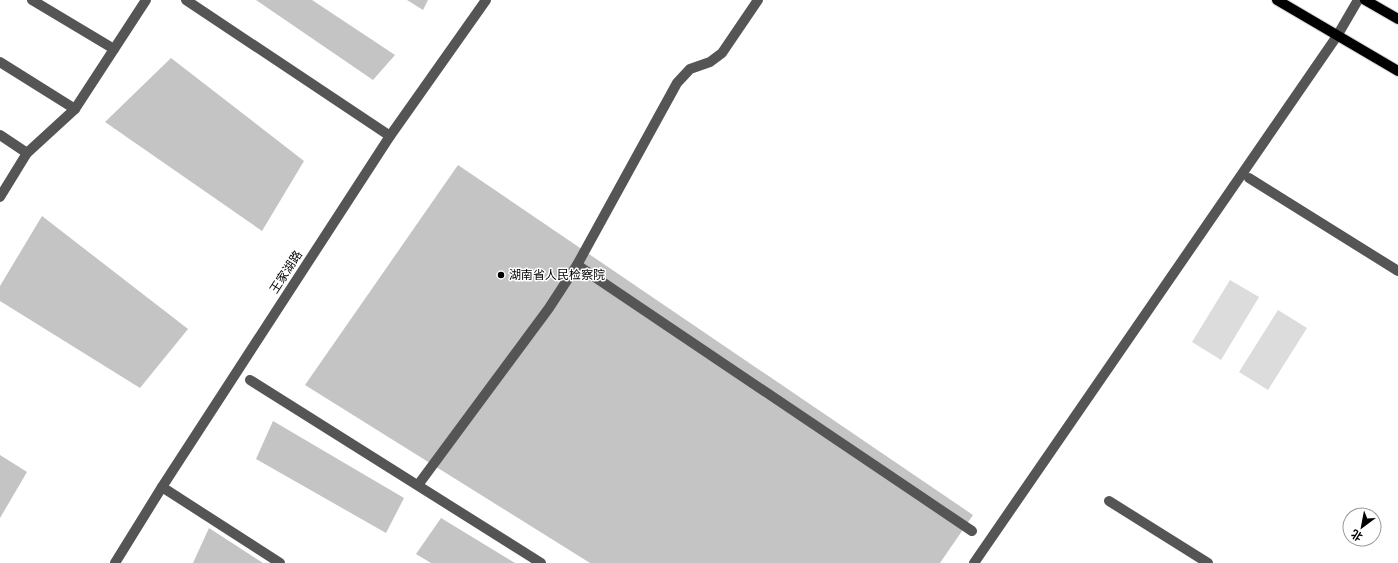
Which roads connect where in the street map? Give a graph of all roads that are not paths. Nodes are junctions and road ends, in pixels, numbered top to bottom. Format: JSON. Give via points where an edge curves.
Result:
{"nodes":[{"id":1,"x":32,"y":0,"type":"edge"},
{"id":2,"x":146,"y":0,"type":"edge"},
{"id":3,"x":186,"y":0,"type":"edge"},
{"id":4,"x":486,"y":0,"type":"edge"},
{"id":5,"x":758,"y":0,"type":"edge"},
{"id":6,"x":1277,"y":0,"type":"edge"},
{"id":7,"x":1358,"y":0,"type":"edge"},
{"id":8,"x":1365,"y":0,"type":"edge"},
{"id":9,"x":1398,"y":19,"type":"edge"},
{"id":10,"x":1337,"y":36,"type":"junction"},
{"id":11,"x":114,"y":50,"type":"junction"},
{"id":12,"x":0,"y":62,"type":"edge"},
{"id":13,"x":1398,"y":71,"type":"edge"},
{"id":14,"x":75,"y":109,"type":"junction"},
{"id":15,"x":0,"y":135,"type":"edge"},
{"id":16,"x":390,"y":136,"type":"junction"},
{"id":17,"x":27,"y":153,"type":"junction"},
{"id":18,"x":1249,"y":178,"type":"dead end"},
{"id":19,"x":0,"y":197,"type":"edge"},
{"id":20,"x":578,"y":265,"type":"junction"},
{"id":21,"x":1398,"y":271,"type":"edge"},
{"id":22,"x":250,"y":380,"type":"dead end"},
{"id":23,"x":418,"y":485,"type":"junction"},
{"id":24,"x":162,"y":487,"type":"junction"},
{"id":25,"x":1110,"y":501,"type":"dead end"},
{"id":26,"x":972,"y":532,"type":"dead end"},
{"id":27,"x":115,"y":563,"type":"edge"},
{"id":28,"x":280,"y":563,"type":"edge"},
{"id":29,"x":541,"y":563,"type":"edge"},
{"id":30,"x":974,"y":563,"type":"edge"},
{"id":31,"x":1208,"y":563,"type":"edge"}],
"edges":[{"from":1,"to":11,"type":"street"},
{"from":2,"to":11,"type":"street"},
{"from":3,"to":16,"type":"street"},
{"from":4,"to":16,"type":"street","name":"王家湖路"},
{"from":5,"to":20,"type":"street","via":[[722,53],[710,62],[690,69],[677,83]]},
{"from":6,"to":10,"type":"main road"},
{"from":7,"to":10,"type":"street"},
{"from":8,"to":9,"type":"main road"},
{"from":10,"to":13,"type":"main road"},
{"from":10,"to":30,"type":"street"},
{"from":11,"to":14,"type":"street"},
{"from":12,"to":14,"type":"street"},
{"from":14,"to":17,"type":"street"},
{"from":15,"to":17,"type":"street"},
{"from":16,"to":24,"type":"street","name":"王家湖路"},
{"from":17,"to":19,"type":"street"},
{"from":18,"to":21,"type":"street"},
{"from":20,"to":23,"type":"street"},
{"from":20,"to":26,"type":"street"},
{"from":22,"to":23,"type":"street"},
{"from":23,"to":29,"type":"street"},
{"from":24,"to":27,"type":"street","name":"王家湖路"},
{"from":24,"to":28,"type":"street"},
{"from":25,"to":31,"type":"street"}]}
